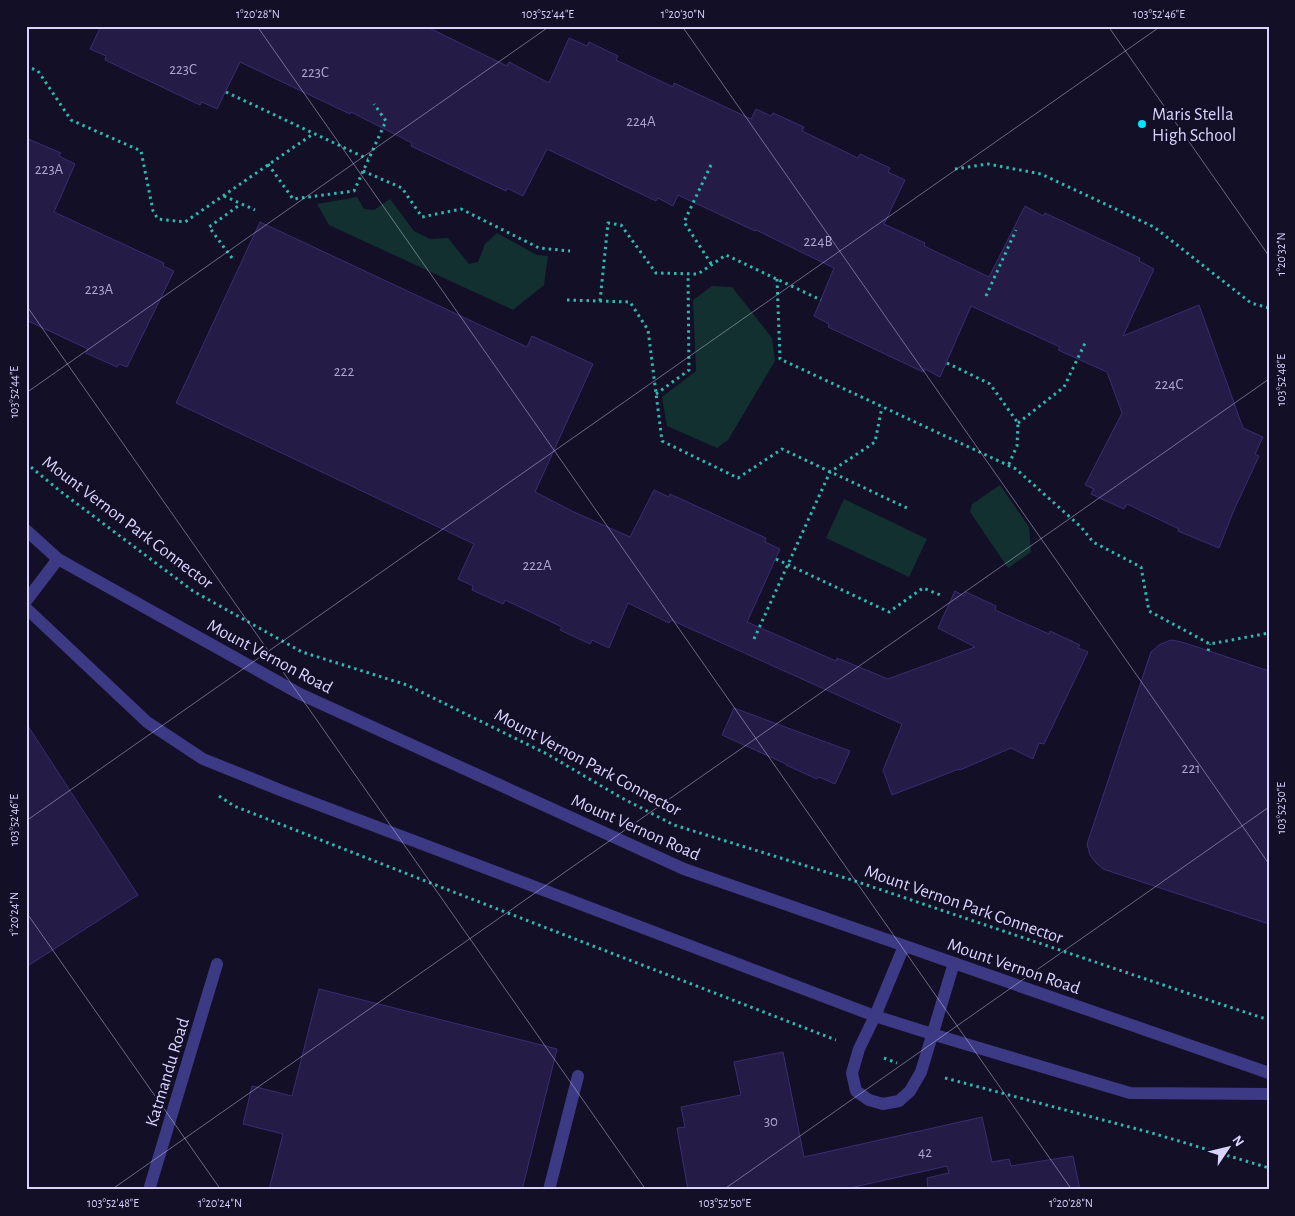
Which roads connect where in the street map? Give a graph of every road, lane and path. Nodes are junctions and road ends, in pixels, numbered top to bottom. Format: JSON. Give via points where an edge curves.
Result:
{"nodes":[{"id":1,"x":26,"y":66,"type":"edge"},
{"id":2,"x":226,"y":92,"type":"dead end"},
{"id":3,"x":374,"y":104,"type":"dead end"},
{"id":4,"x":313,"y":134,"type":"junction"},
{"id":5,"x":368,"y":159,"type":"junction"},
{"id":6,"x":268,"y":164,"type":"junction"},
{"id":7,"x":711,"y":165,"type":"dead end"},
{"id":8,"x":955,"y":168,"type":"dead end"},
{"id":9,"x":363,"y":171,"type":"junction"},
{"id":10,"x":223,"y":196,"type":"junction"},
{"id":11,"x":241,"y":204,"type":"junction"},
{"id":12,"x":255,"y":210,"type":"dead end"},
{"id":13,"x":1016,"y":230,"type":"dead end"},
{"id":14,"x":570,"y":251,"type":"dead end"},
{"id":15,"x":232,"y":258,"type":"dead end"},
{"id":16,"x":712,"y":265,"type":"junction"},
{"id":17,"x":688,"y":274,"type":"junction"},
{"id":18,"x":777,"y":279,"type":"junction"},
{"id":19,"x":986,"y":296,"type":"dead end"},
{"id":20,"x":567,"y":300,"type":"dead end"},
{"id":21,"x":821,"y":300,"type":"dead end"},
{"id":22,"x":600,"y":301,"type":"junction"},
{"id":23,"x":1269,"y":308,"type":"edge"},
{"id":24,"x":1086,"y":341,"type":"dead end"},
{"id":25,"x":947,"y":363,"type":"dead end"},
{"id":26,"x":656,"y":395,"type":"junction"},
{"id":27,"x":882,"y":407,"type":"junction"},
{"id":28,"x":1018,"y":423,"type":"junction"},
{"id":29,"x":26,"y":463,"type":"edge"},
{"id":30,"x":1008,"y":466,"type":"junction"},
{"id":31,"x":830,"y":472,"type":"junction"},
{"id":32,"x":906,"y":508,"type":"dead end"},
{"id":33,"x":26,"y":530,"type":"edge"},
{"id":34,"x":58,"y":559,"type":"junction"},
{"id":35,"x":776,"y":559,"type":"dead end"},
{"id":36,"x":788,"y":564,"type":"junction"},
{"id":37,"x":943,"y":596,"type":"dead end"},
{"id":38,"x":26,"y":601,"type":"edge"},
{"id":39,"x":26,"y":608,"type":"edge"},
{"id":40,"x":1269,"y":633,"type":"edge"},
{"id":41,"x":754,"y":639,"type":"dead end"},
{"id":42,"x":1210,"y":644,"type":"junction"},
{"id":43,"x":1208,"y":651,"type":"dead end"},
{"id":44,"x":904,"y":946,"type":"junction"},
{"id":45,"x":954,"y":963,"type":"junction"},
{"id":46,"x":217,"y":964,"type":"dead end"},
{"id":47,"x":875,"y":1016,"type":"junction"},
{"id":48,"x":1269,"y":1020,"type":"edge"},
{"id":49,"x":932,"y":1034,"type":"junction"},
{"id":50,"x":1269,"y":1073,"type":"edge"},
{"id":51,"x":578,"y":1076,"type":"dead end"},
{"id":52,"x":1269,"y":1094,"type":"edge"},
{"id":53,"x":149,"y":1190,"type":"edge"},
{"id":54,"x":549,"y":1190,"type":"edge"}],
"edges":[{"from":1,"to":10,"type":"path","via":[[38,71],[71,120],[141,151],[153,211],[158,219],[185,222]]},
{"from":2,"to":4,"type":"path"},
{"from":3,"to":5,"type":"path","via":[[386,122]]},
{"from":4,"to":5,"type":"path"},
{"from":4,"to":6,"type":"path"},
{"from":5,"to":9,"type":"path"},
{"from":6,"to":9,"type":"path","via":[[293,199],[354,191]]},
{"from":6,"to":10,"type":"path"},
{"from":7,"to":16,"type":"path","via":[[684,222]]},
{"from":8,"to":23,"type":"path","via":[[988,164],[1041,174],[1154,227],[1251,303]]},
{"from":9,"to":14,"type":"path","via":[[402,188],[422,217],[460,209],[539,248]]},
{"from":10,"to":11,"type":"path"},
{"from":11,"to":12,"type":"path"},
{"from":11,"to":15,"type":"path","via":[[209,227]]},
{"from":13,"to":19,"type":"path"},
{"from":16,"to":17,"type":"path","via":[[698,274]]},
{"from":16,"to":18,"type":"path","via":[[726,255]]},
{"from":17,"to":22,"type":"path","via":[[656,273],[621,225],[608,223]]},
{"from":17,"to":26,"type":"path","via":[[689,370]]},
{"from":18,"to":21,"type":"path"},
{"from":18,"to":27,"type":"path","via":[[780,359]]},
{"from":20,"to":22,"type":"path"},
{"from":22,"to":26,"type":"path","via":[[630,302],[648,330]]},
{"from":24,"to":28,"type":"path","via":[[1064,387]]},
{"from":25,"to":28,"type":"path","via":[[990,384]]},
{"from":26,"to":31,"type":"path","via":[[662,441],[738,478],[782,448]]},
{"from":27,"to":30,"type":"path"},
{"from":27,"to":31,"type":"path","via":[[875,442]]},
{"from":28,"to":30,"type":"path","via":[[1017,446]]},
{"from":29,"to":48,"type":"path","name":"Mount Vernon Park Connector","via":[[193,590],[302,652],[407,685],[547,754],[674,825],[855,881]]},
{"from":30,"to":42,"type":"path","via":[[1016,469],[1094,542],[1141,567],[1149,611]]},
{"from":31,"to":32,"type":"path"},
{"from":31,"to":36,"type":"path"},
{"from":33,"to":34,"type":"street","name":"Mount Vernon Road"},
{"from":34,"to":38,"type":"street"},
{"from":34,"to":44,"type":"street","name":"Mount Vernon Road","via":[[300,694],[684,869]]},
{"from":35,"to":36,"type":"path"},
{"from":36,"to":37,"type":"path","via":[[889,612],[923,588]]},
{"from":36,"to":41,"type":"path"},
{"from":39,"to":47,"type":"street","via":[[147,722],[203,759]]},
{"from":40,"to":42,"type":"path"},
{"from":42,"to":43,"type":"path"},
{"from":44,"to":45,"type":"street","name":"Mount Vernon Road"},
{"from":44,"to":47,"type":"street"},
{"from":45,"to":49,"type":"street"},
{"from":45,"to":50,"type":"street","name":"Mount Vernon Road"},
{"from":46,"to":53,"type":"street","name":"Katmandu Road"},
{"from":47,"to":49,"type":"street"},
{"from":47,"to":49,"type":"street","via":[[852,1073],[856,1091],[869,1100],[883,1104],[899,1101],[910,1091],[921,1072]]},
{"from":49,"to":52,"type":"street","via":[[1130,1093]]},
{"from":51,"to":54,"type":"street"}]}
